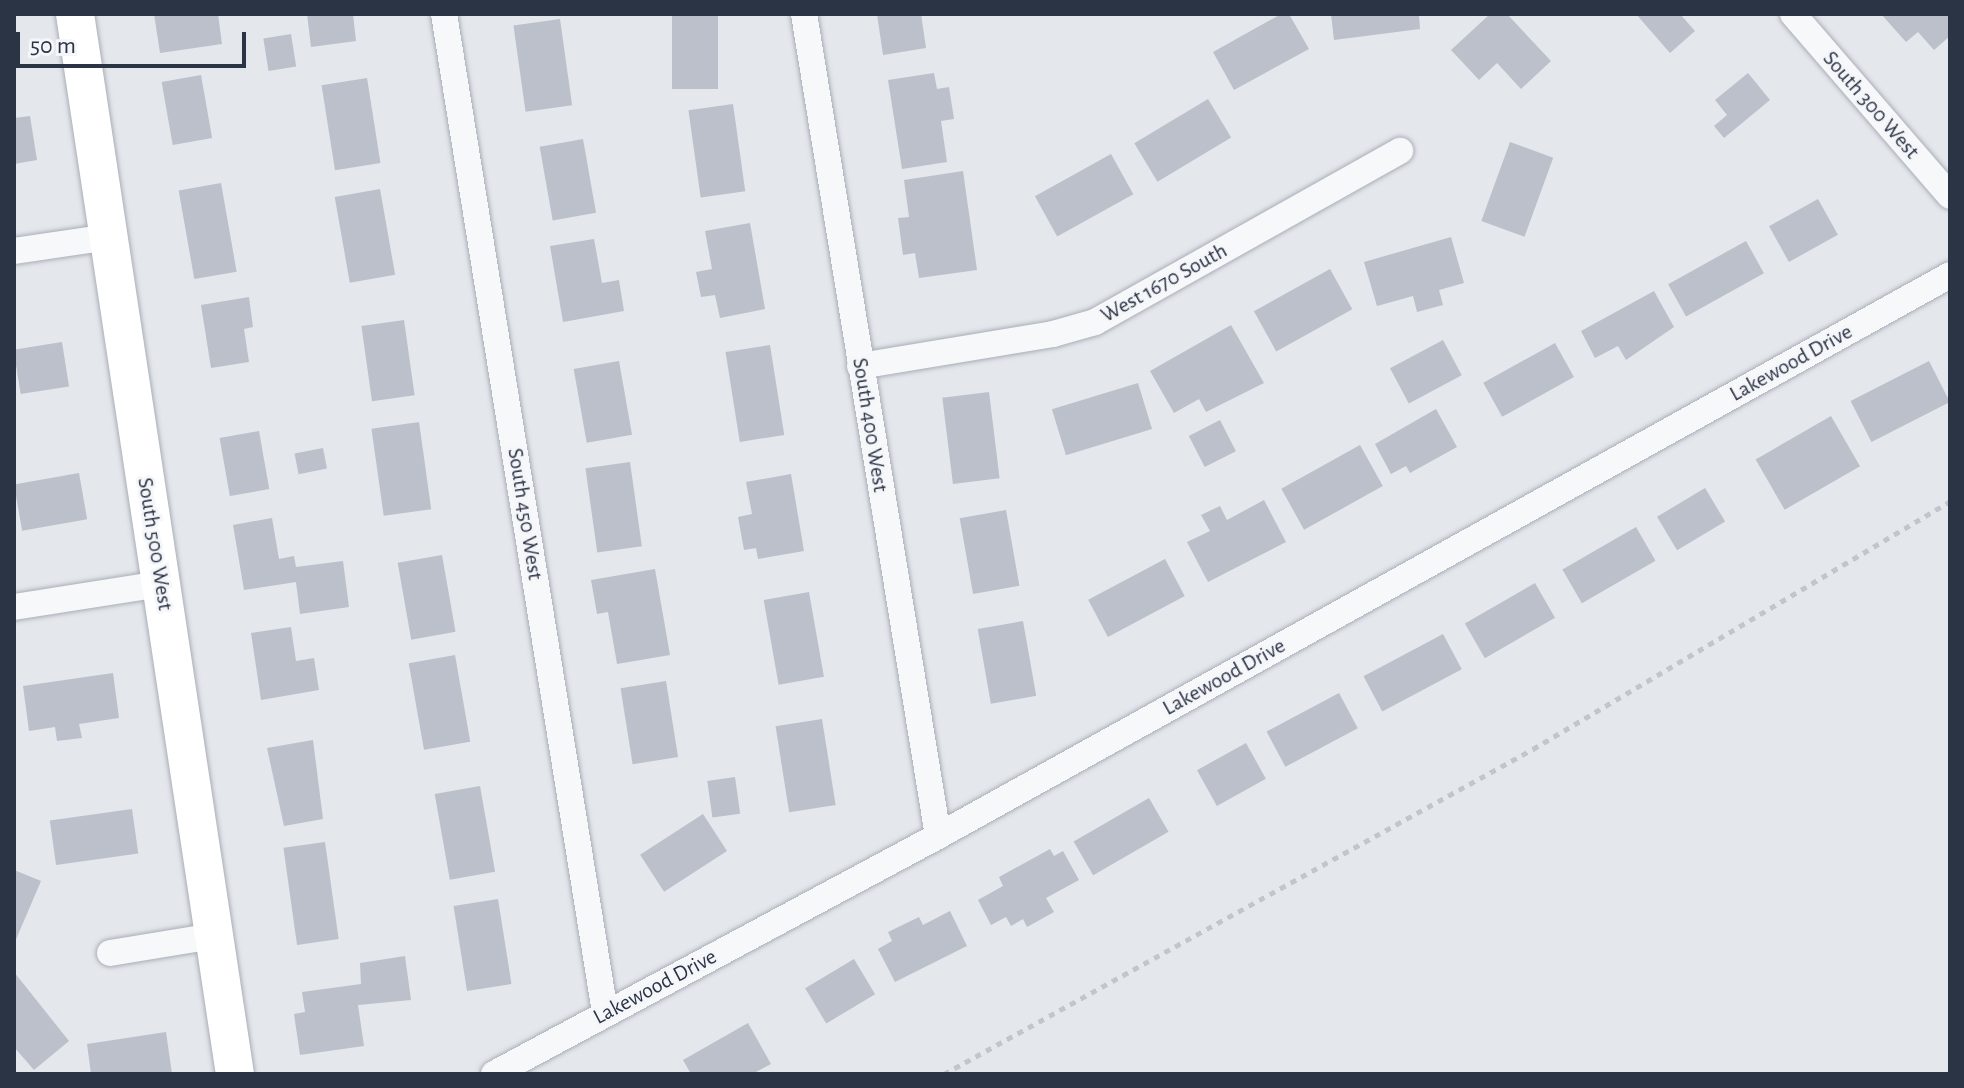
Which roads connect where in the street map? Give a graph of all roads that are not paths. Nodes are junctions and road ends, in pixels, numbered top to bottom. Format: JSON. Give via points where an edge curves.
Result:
{"nodes":[{"id":1,"x":75,"y":14,"type":"edge"},
{"id":2,"x":444,"y":14,"type":"edge"},
{"id":3,"x":804,"y":14,"type":"edge"},
{"id":4,"x":1793,"y":14,"type":"edge"},
{"id":5,"x":1400,"y":151,"type":"dead end"},
{"id":6,"x":1950,"y":196,"type":"edge"},
{"id":7,"x":109,"y":237,"type":"junction"},
{"id":8,"x":14,"y":251,"type":"edge"},
{"id":9,"x":1950,"y":275,"type":"edge"},
{"id":10,"x":860,"y":366,"type":"junction"},
{"id":11,"x":161,"y":584,"type":"junction"},
{"id":12,"x":14,"y":607,"type":"edge"},
{"id":13,"x":938,"y":836,"type":"junction"},
{"id":14,"x":214,"y":936,"type":"junction"},
{"id":15,"x":110,"y":953,"type":"dead end"},
{"id":16,"x":605,"y":1013,"type":"junction"},
{"id":17,"x":235,"y":1074,"type":"edge"},
{"id":18,"x":494,"y":1074,"type":"edge"}],
"edges":[{"from":1,"to":7,"type":"main road","name":"South 500 West"},
{"from":2,"to":16,"type":"street","name":"South 450 West"},
{"from":3,"to":10,"type":"street","name":"South 400 West"},
{"from":4,"to":6,"type":"street","name":"South 300 West"},
{"from":5,"to":10,"type":"street","name":"West 1670 South","via":[[1095,322],[1053,334]]},
{"from":7,"to":8,"type":"street"},
{"from":7,"to":11,"type":"main road","name":"South 500 West"},
{"from":9,"to":13,"type":"street","name":"Lakewood Drive"},
{"from":10,"to":13,"type":"street","name":"South 400 West"},
{"from":11,"to":12,"type":"street"},
{"from":11,"to":14,"type":"main road","name":"South 500 West"},
{"from":13,"to":16,"type":"street","name":"Lakewood Drive"},
{"from":14,"to":15,"type":"street"},
{"from":14,"to":17,"type":"main road","name":"South 500 West"},
{"from":16,"to":18,"type":"street","name":"Lakewood Drive"}]}
